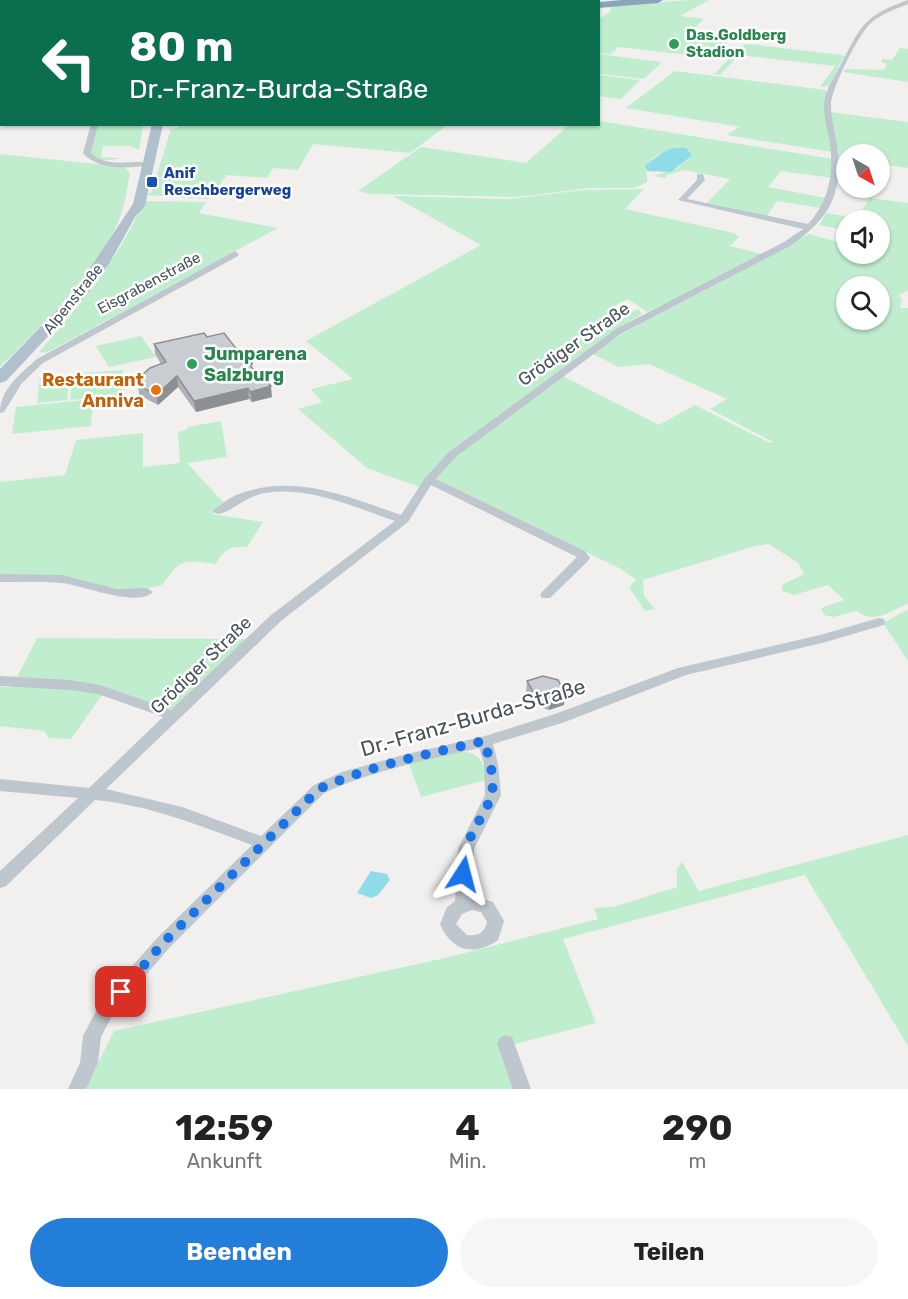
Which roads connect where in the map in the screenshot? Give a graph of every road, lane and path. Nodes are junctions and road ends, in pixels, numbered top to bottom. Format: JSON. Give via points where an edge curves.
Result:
{"nodes":[{"id":1,"x":626,"y":0,"type":"edge"},
{"id":2,"x":658,"y":0,"type":"edge"},
{"id":3,"x":908,"y":2,"type":"edge"},
{"id":4,"x":600,"y":3,"type":"edge"},
{"id":5,"x":600,"y":3,"type":"edge"},
{"id":6,"x":94,"y":126,"type":"edge"},
{"id":7,"x":150,"y":126,"type":"edge"},
{"id":8,"x":158,"y":126,"type":"edge"},
{"id":9,"x":141,"y":164,"type":"junction"},
{"id":10,"x":700,"y":176,"type":"dead end"},
{"id":11,"x":133,"y":209,"type":"junction"},
{"id":12,"x":811,"y":228,"type":"junction"},
{"id":13,"x":235,"y":254,"type":"dead end"},
{"id":14,"x":0,"y":378,"type":"edge"},
{"id":15,"x":0,"y":410,"type":"edge"},
{"id":16,"x":429,"y":480,"type":"junction"},
{"id":17,"x":219,"y":511,"type":"dead end"},
{"id":18,"x":404,"y":520,"type":"junction"},
{"id":19,"x":0,"y":578,"type":"edge"},
{"id":20,"x":147,"y":592,"type":"dead end"},
{"id":21,"x":546,"y":595,"type":"dead end"},
{"id":22,"x":879,"y":622,"type":"dead end"},
{"id":23,"x":0,"y":681,"type":"edge"},
{"id":24,"x":174,"y":716,"type":"junction"},
{"id":25,"x":484,"y":741,"type":"junction"},
{"id":26,"x":0,"y":784,"type":"edge"},
{"id":27,"x":94,"y":793,"type":"junction"},
{"id":28,"x":263,"y":843,"type":"junction"},
{"id":29,"x":0,"y":881,"type":"edge"},
{"id":30,"x":464,"y":904,"type":"dead end"},
{"id":31,"x":506,"y":1043,"type":"dead end"},
{"id":32,"x":77,"y":1089,"type":"edge"},
{"id":33,"x":522,"y":1089,"type":"edge"}],
"edges":[{"from":1,"to":4,"type":"highway"},
{"from":2,"to":5,"type":"highway"},
{"from":3,"to":12,"type":"street","via":[[876,16],[858,31],[832,86],[828,116],[836,177]]},
{"from":6,"to":9,"type":"street","via":[[87,153],[91,159],[112,165]]},
{"from":7,"to":9,"type":"main road","name":"Alpenstraße"},
{"from":8,"to":11,"type":"main road","name":"Alpenstraße","via":[[139,206]]},
{"from":9,"to":11,"type":"main road","name":"Alpenstraße","via":[[129,207]]},
{"from":10,"to":12,"type":"street","via":[[701,180],[683,198],[689,203]]},
{"from":11,"to":14,"type":"main road","name":"Alpenstraße","via":[[93,277]]},
{"from":12,"to":16,"type":"street","name":"Grödiger Straße","via":[[619,331],[453,454]]},
{"from":13,"to":15,"type":"street","name":"Eisgrabenstraße","via":[[40,361],[13,388]]},
{"from":16,"to":18,"type":"street","name":"Grödiger Straße"},
{"from":16,"to":21,"type":"street","via":[[581,554],[584,558]]},
{"from":17,"to":18,"type":"street","via":[[251,492],[295,487]]},
{"from":18,"to":24,"type":"street","name":"Grödiger Straße","via":[[276,618]]},
{"from":19,"to":20,"type":"street","via":[[63,579],[116,593]]},
{"from":22,"to":25,"type":"street","name":"Dr.-Franz-Burda-Straße","via":[[682,671],[560,718]]},
{"from":23,"to":24,"type":"street","via":[[100,690]]},
{"from":24,"to":27,"type":"street","name":"Grödiger Straße"},
{"from":25,"to":28,"type":"street","name":"Dr.-Franz-Burda-Straße","via":[[347,776],[319,789]]},
{"from":25,"to":30,"type":"street","via":[[491,764],[493,795],[466,849]]},
{"from":26,"to":27,"type":"street"},
{"from":27,"to":28,"type":"street","via":[[182,813]]},
{"from":27,"to":29,"type":"street","name":"Grödiger Straße"},
{"from":28,"to":32,"type":"street","name":"Dr.-Franz-Burda-Straße","via":[[164,942],[108,1006],[93,1036],[88,1063]]},
{"from":31,"to":33,"type":"street"}]}
